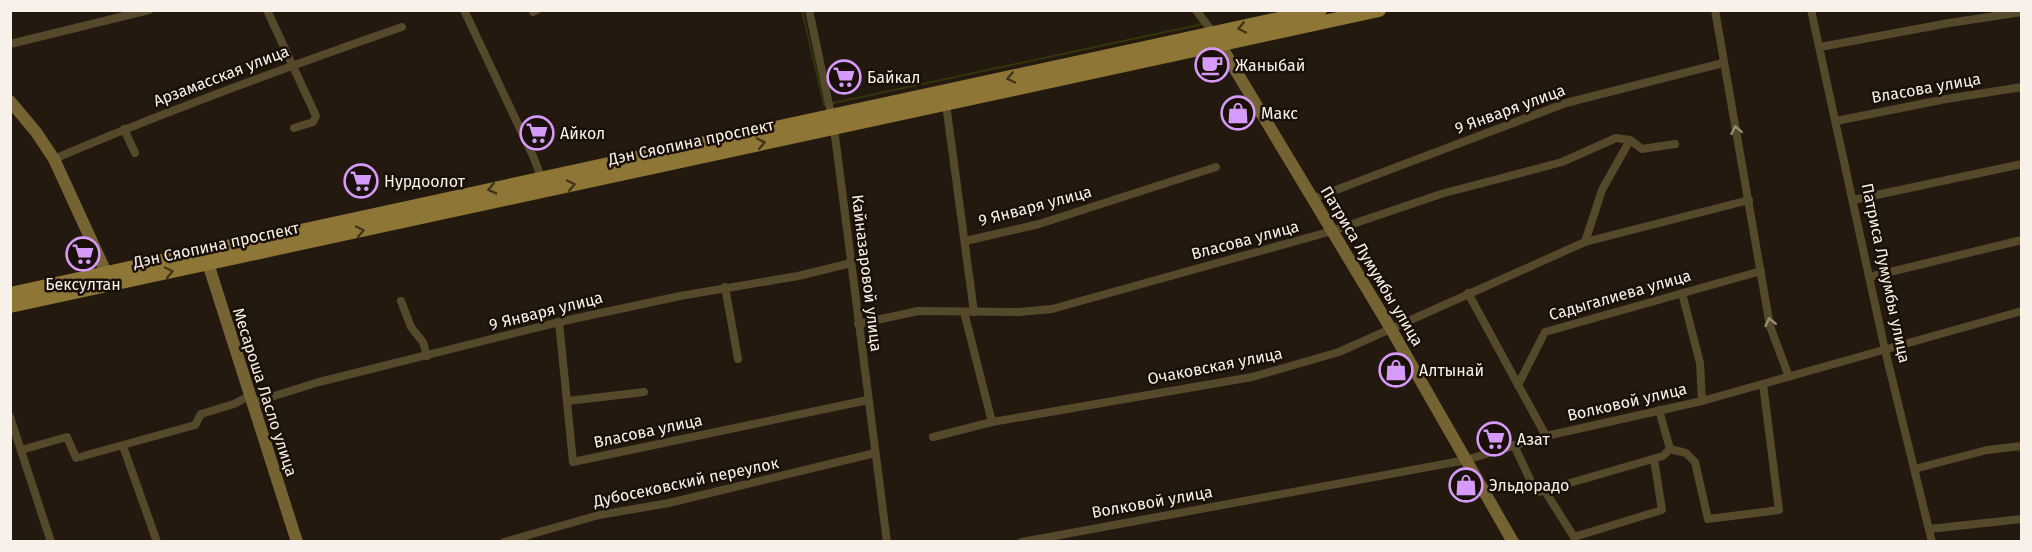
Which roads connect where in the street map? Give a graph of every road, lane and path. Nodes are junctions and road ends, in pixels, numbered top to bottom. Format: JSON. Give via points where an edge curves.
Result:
{"nodes":[{"id":1,"x":149,"y":10,"type":"edge"},
{"id":2,"x":267,"y":10,"type":"edge"},
{"id":3,"x":464,"y":10,"type":"edge"},
{"id":4,"x":809,"y":10,"type":"edge"},
{"id":5,"x":1196,"y":10,"type":"edge"},
{"id":6,"x":1320,"y":10,"type":"edge"},
{"id":7,"x":1379,"y":10,"type":"edge"},
{"id":8,"x":1715,"y":10,"type":"edge"},
{"id":9,"x":1811,"y":10,"type":"edge"},
{"id":10,"x":2022,"y":12,"type":"edge"},
{"id":11,"x":402,"y":27,"type":"dead end"},
{"id":12,"x":1217,"y":39,"type":"junction"},
{"id":13,"x":10,"y":44,"type":"edge"},
{"id":14,"x":1820,"y":47,"type":"junction"},
{"id":15,"x":1723,"y":63,"type":"junction"},
{"id":16,"x":293,"y":65,"type":"junction"},
{"id":17,"x":1034,"y":80,"type":"junction"},
{"id":18,"x":2022,"y":87,"type":"edge"},
{"id":19,"x":10,"y":101,"type":"edge"},
{"id":20,"x":946,"y":104,"type":"junction"},
{"id":21,"x":1836,"y":121,"type":"junction"},
{"id":22,"x":833,"y":122,"type":"junction"},
{"id":23,"x":294,"y":128,"type":"dead end"},
{"id":24,"x":124,"y":129,"type":"junction"},
{"id":25,"x":1630,"y":140,"type":"junction"},
{"id":26,"x":1675,"y":144,"type":"dead end"},
{"id":27,"x":135,"y":153,"type":"dead end"},
{"id":28,"x":54,"y":159,"type":"junction"},
{"id":29,"x":2022,"y":164,"type":"edge"},
{"id":30,"x":1216,"y":168,"type":"dead end"},
{"id":31,"x":543,"y":184,"type":"junction"},
{"id":32,"x":1312,"y":199,"type":"junction"},
{"id":33,"x":1749,"y":200,"type":"junction"},
{"id":34,"x":1853,"y":200,"type":"junction"},
{"id":35,"x":1332,"y":231,"type":"junction"},
{"id":36,"x":2022,"y":240,"type":"edge"},
{"id":37,"x":964,"y":241,"type":"junction"},
{"id":38,"x":1585,"y":242,"type":"junction"},
{"id":39,"x":206,"y":259,"type":"junction"},
{"id":40,"x":851,"y":263,"type":"junction"},
{"id":41,"x":1761,"y":271,"type":"junction"},
{"id":42,"x":1869,"y":277,"type":"junction"},
{"id":43,"x":110,"y":279,"type":"junction"},
{"id":44,"x":725,"y":287,"type":"junction"},
{"id":45,"x":1468,"y":293,"type":"junction"},
{"id":46,"x":1682,"y":293,"type":"junction"},
{"id":47,"x":10,"y":294,"type":"edge"},
{"id":48,"x":401,"y":301,"type":"dead end"},
{"id":49,"x":10,"y":306,"type":"edge"},
{"id":50,"x":2022,"y":311,"type":"edge"},
{"id":51,"x":969,"y":312,"type":"junction"},
{"id":52,"x":559,"y":322,"type":"junction"},
{"id":53,"x":858,"y":324,"type":"junction"},
{"id":54,"x":1391,"y":329,"type":"junction"},
{"id":55,"x":1885,"y":350,"type":"junction"},
{"id":56,"x":427,"y":356,"type":"junction"},
{"id":57,"x":738,"y":359,"type":"dead end"},
{"id":58,"x":1789,"y":377,"type":"junction"},
{"id":59,"x":1763,"y":384,"type":"junction"},
{"id":60,"x":1518,"y":385,"type":"junction"},
{"id":61,"x":644,"y":392,"type":"dead end"},
{"id":62,"x":250,"y":399,"type":"junction"},
{"id":63,"x":868,"y":400,"type":"junction"},
{"id":64,"x":568,"y":401,"type":"junction"},
{"id":65,"x":1702,"y":401,"type":"junction"},
{"id":66,"x":1659,"y":411,"type":"junction"},
{"id":67,"x":10,"y":417,"type":"edge"},
{"id":68,"x":992,"y":422,"type":"junction"},
{"id":69,"x":1546,"y":436,"type":"junction"},
{"id":70,"x":933,"y":437,"type":"dead end"},
{"id":71,"x":1514,"y":445,"type":"junction"},
{"id":72,"x":123,"y":446,"type":"junction"},
{"id":73,"x":2022,"y":446,"type":"edge"},
{"id":74,"x":1670,"y":449,"type":"junction"},
{"id":75,"x":21,"y":450,"type":"junction"},
{"id":76,"x":875,"y":453,"type":"junction"},
{"id":77,"x":1654,"y":459,"type":"junction"},
{"id":78,"x":1466,"y":460,"type":"junction"},
{"id":79,"x":1914,"y":469,"type":"junction"},
{"id":80,"x":1545,"y":491,"type":"junction"},
{"id":81,"x":2022,"y":519,"type":"edge"},
{"id":82,"x":1929,"y":529,"type":"junction"},
{"id":83,"x":51,"y":542,"type":"edge"},
{"id":84,"x":157,"y":542,"type":"edge"},
{"id":85,"x":297,"y":542,"type":"edge"},
{"id":86,"x":504,"y":542,"type":"edge"},
{"id":87,"x":887,"y":542,"type":"edge"},
{"id":88,"x":1022,"y":542,"type":"edge"},
{"id":89,"x":1513,"y":542,"type":"edge"},
{"id":90,"x":1932,"y":542,"type":"edge"}],
"edges":[{"from":1,"to":13,"type":"street"},
{"from":2,"to":16,"type":"street"},
{"from":3,"to":31,"type":"street"},
{"from":4,"to":22,"type":"street","name":"Кайназаровой улица"},
{"from":5,"to":12,"type":"street","name":"Патриса Лумумбы улица"},
{"from":6,"to":12,"type":"main road","name":"Дэн Сяопина проспект","one_way":true},
{"from":7,"to":12,"type":"main road","name":"Дэн Сяопина проспект"},
{"from":8,"to":15,"type":"street"},
{"from":9,"to":14,"type":"street","name":"Патриса Лумумбы улица"},
{"from":10,"to":14,"type":"street"},
{"from":11,"to":16,"type":"street","name":"Арзамасская улица"},
{"from":12,"to":17,"type":"main road","name":"Дэн Сяопина проспект"},
{"from":12,"to":32,"type":"street","name":"Патриса Лумумбы улица"},
{"from":14,"to":21,"type":"street","name":"Патриса Лумумбы улица"},
{"from":15,"to":32,"type":"street","name":"9 Января улица","via":[[1566,103]]},
{"from":33,"to":15,"type":"street","one_way":true},
{"from":16,"to":23,"type":"street","via":[[316,116],[313,122]]},
{"from":16,"to":24,"type":"street","name":"Арзамасская улица"},
{"from":17,"to":20,"type":"main road","name":"Дэн Сяопина проспект"},
{"from":17,"to":22,"type":"main road","name":"Дэн Сяопина проспект","one_way":true},
{"from":18,"to":21,"type":"street","name":"Власова улица"},
{"from":19,"to":28,"type":"street"},
{"from":20,"to":22,"type":"main road","name":"Дэн Сяопина проспект"},
{"from":20,"to":37,"type":"street"},
{"from":21,"to":34,"type":"street","name":"Патриса Лумумбы улица"},
{"from":22,"to":31,"type":"main road","name":"Дэн Сяопина проспект"},
{"from":22,"to":40,"type":"street","name":"Кайназаровой улица"},
{"from":24,"to":27,"type":"street"},
{"from":24,"to":28,"type":"street","name":"Арзамасская улица"},
{"from":25,"to":26,"type":"street","name":"Власова улица","via":[[1642,149]]},
{"from":25,"to":35,"type":"street","name":"Власова улица","via":[[1616,138],[1562,162],[1441,194]]},
{"from":25,"to":38,"type":"street","via":[[1602,190]]},
{"from":28,"to":43,"type":"street"},
{"from":29,"to":34,"type":"street"},
{"from":30,"to":37,"type":"street","name":"9 Января улица","via":[[1039,224]]},
{"from":31,"to":39,"type":"main road","name":"Дэн Сяопина проспект"},
{"from":32,"to":35,"type":"street","name":"Патриса Лумумбы улица"},
{"from":33,"to":38,"type":"street","name":"Очаковская улица"},
{"from":33,"to":41,"type":"street"},
{"from":34,"to":42,"type":"street","name":"Патриса Лумумбы улица"},
{"from":35,"to":51,"type":"street","name":"Власова улица","via":[[1052,309]]},
{"from":35,"to":54,"type":"street","name":"Патриса Лумумбы улица"},
{"from":36,"to":42,"type":"street"},
{"from":37,"to":51,"type":"street"},
{"from":38,"to":45,"type":"street","name":"Очаковская улица"},
{"from":39,"to":43,"type":"main road","name":"Дэн Сяопина проспект"},
{"from":39,"to":62,"type":"street","name":"Месароша Ласло улица"},
{"from":40,"to":44,"type":"street","name":"9 Января улица"},
{"from":40,"to":53,"type":"street","name":"Кайназаровой улица"},
{"from":41,"to":46,"type":"street","name":"Садыгалиева улица"},
{"from":58,"to":41,"type":"street","one_way":true,"via":[[1770,326]]},
{"from":42,"to":55,"type":"street","name":"Патриса Лумумбы улица"},
{"from":43,"to":47,"type":"main road","name":"Дэн Сяопина проспект"},
{"from":43,"to":49,"type":"main road","name":"Дэн Сяопина проспект"},
{"from":44,"to":52,"type":"street","name":"9 Января улица"},
{"from":44,"to":57,"type":"street"},
{"from":45,"to":54,"type":"street","name":"Очаковская улица"},
{"from":45,"to":60,"type":"street"},
{"from":46,"to":60,"type":"street","name":"Садыгалиева улица","via":[[1545,332]]},
{"from":46,"to":65,"type":"street","via":[[1700,363]]},
{"from":48,"to":56,"type":"street"},
{"from":50,"to":55,"type":"street","name":"Волковой улица"},
{"from":51,"to":53,"type":"street","name":"Власова улица","via":[[918,311]]},
{"from":51,"to":68,"type":"street"},
{"from":52,"to":56,"type":"street","name":"9 Января улица"},
{"from":52,"to":64,"type":"street","name":"Власова улица"},
{"from":53,"to":63,"type":"street","name":"Кайназаровой улица"},
{"from":54,"to":68,"type":"street","name":"Очаковская улица","via":[[1339,352],[1252,377]]},
{"from":54,"to":78,"type":"street","name":"Патриса Лумумбы улица"},
{"from":55,"to":58,"type":"street","name":"Волковой улица"},
{"from":55,"to":79,"type":"street","name":"Патриса Лумумбы улица"},
{"from":56,"to":62,"type":"street","name":"9 Января улица"},
{"from":58,"to":59,"type":"street","name":"Волковой улица"},
{"from":59,"to":65,"type":"street","name":"Волковой улица"},
{"from":59,"to":74,"type":"street","via":[[1779,510],[1708,519],[1695,462],[1686,453]]},
{"from":60,"to":69,"type":"street"},
{"from":61,"to":64,"type":"street"},
{"from":62,"to":72,"type":"street","name":"9 Января улица","via":[[201,414],[195,425]]},
{"from":62,"to":85,"type":"street","name":"Месароша Ласло улица"},
{"from":63,"to":64,"type":"street","name":"Власова улица","via":[[573,462]]},
{"from":63,"to":76,"type":"street","name":"Кайназаровой улица"},
{"from":65,"to":66,"type":"street","name":"Волковой улица"},
{"from":66,"to":69,"type":"street","name":"Волковой улица"},
{"from":66,"to":74,"type":"street"},
{"from":67,"to":75,"type":"street"},
{"from":68,"to":70,"type":"street","name":"Очаковская улица"},
{"from":69,"to":71,"type":"street","name":"Волковой улица"},
{"from":71,"to":78,"type":"street","name":"Волковой улица"},
{"from":71,"to":80,"type":"street","via":[[1532,484],[1539,492]]},
{"from":72,"to":75,"type":"street","name":"9 Января улица","via":[[76,458],[67,437]]},
{"from":72,"to":84,"type":"street"},
{"from":73,"to":79,"type":"street","via":[[1987,450]]},
{"from":74,"to":77,"type":"street"},
{"from":75,"to":83,"type":"street"},
{"from":76,"to":86,"type":"street","name":"Дубосековский переулок","via":[[669,503],[599,515]]},
{"from":76,"to":87,"type":"street","name":"Кайназаровой улица"},
{"from":77,"to":80,"type":"street"},
{"from":77,"to":80,"type":"street","via":[[1662,510],[1574,537]]},
{"from":78,"to":88,"type":"street","name":"Волковой улица"},
{"from":78,"to":89,"type":"street","name":"Патриса Лумумбы улица"},
{"from":79,"to":82,"type":"street","name":"Патриса Лумумбы улица"},
{"from":81,"to":82,"type":"street"},
{"from":82,"to":90,"type":"street","name":"Патриса Лумумбы улица"}]}
